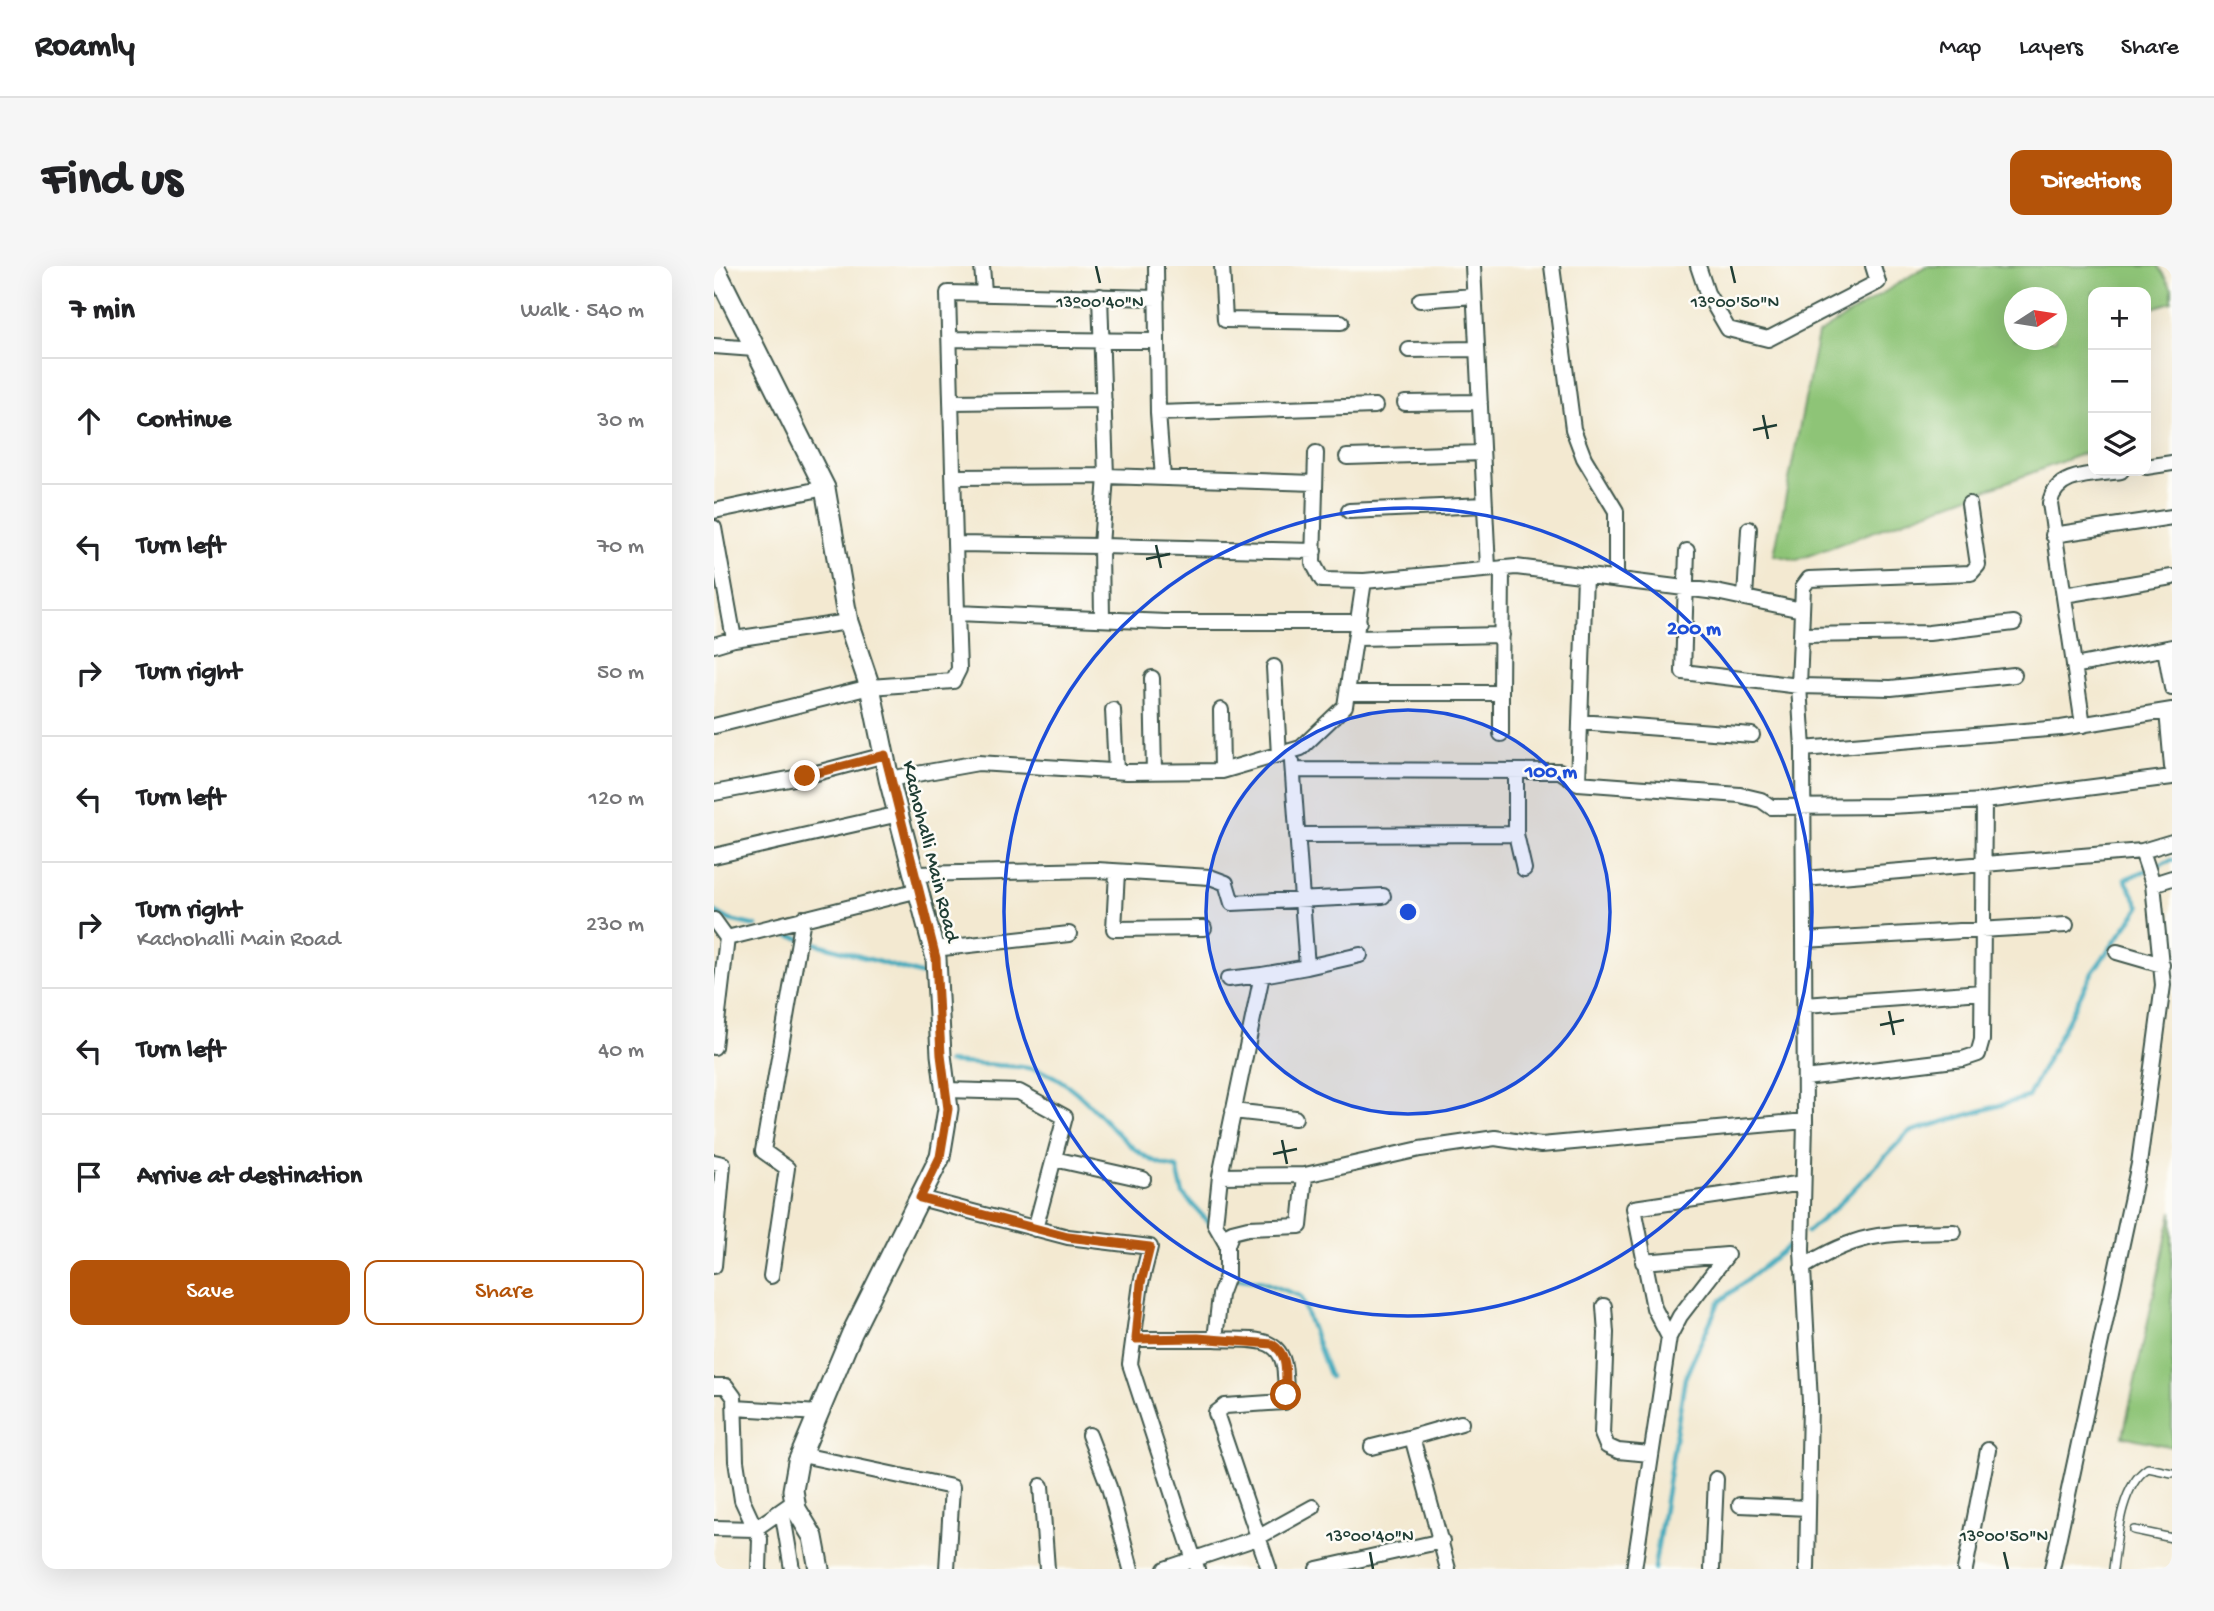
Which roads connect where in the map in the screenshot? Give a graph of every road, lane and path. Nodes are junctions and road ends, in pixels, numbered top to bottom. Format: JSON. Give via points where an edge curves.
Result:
{"nodes":[{"id":1,"x":982,"y":266,"type":"edge"},
{"id":2,"x":1157,"y":266,"type":"edge"},
{"id":3,"x":1222,"y":266,"type":"edge"},
{"id":4,"x":1473,"y":266,"type":"edge"},
{"id":5,"x":1552,"y":266,"type":"edge"},
{"id":6,"x":1698,"y":266,"type":"edge"},
{"id":7,"x":1873,"y":266,"type":"edge"},
{"id":8,"x":716,"y":276,"type":"edge"},
{"id":9,"x":984,"y":292,"type":"junction"},
{"id":10,"x":1100,"y":296,"type":"junction"},
{"id":11,"x":1474,"y":296,"type":"junction"},
{"id":12,"x":1157,"y":298,"type":"junction"},
{"id":13,"x":1420,"y":300,"type":"dead end"},
{"id":14,"x":1341,"y":323,"type":"dead end"},
{"id":15,"x":951,"y":339,"type":"junction"},
{"id":16,"x":1101,"y":340,"type":"junction"},
{"id":17,"x":1156,"y":341,"type":"junction"},
{"id":18,"x":714,"y":346,"type":"edge"},
{"id":19,"x":754,"y":349,"type":"junction"},
{"id":20,"x":1477,"y":349,"type":"junction"},
{"id":21,"x":1409,"y":350,"type":"dead end"},
{"id":22,"x":1104,"y":400,"type":"junction"},
{"id":23,"x":1479,"y":401,"type":"junction"},
{"id":24,"x":952,"y":402,"type":"junction"},
{"id":25,"x":1405,"y":403,"type":"dead end"},
{"id":26,"x":1375,"y":406,"type":"dead end"},
{"id":27,"x":1158,"y":413,"type":"junction"},
{"id":28,"x":1316,"y":453,"type":"dead end"},
{"id":29,"x":1482,"y":453,"type":"junction"},
{"id":30,"x":1348,"y":457,"type":"dead end"},
{"id":31,"x":2172,"y":463,"type":"edge"},
{"id":32,"x":2151,"y":466,"type":"edge"},
{"id":33,"x":1105,"y":476,"type":"junction"},
{"id":34,"x":2091,"y":476,"type":"edge"},
{"id":35,"x":954,"y":477,"type":"junction"},
{"id":36,"x":1163,"y":478,"type":"junction"},
{"id":37,"x":1315,"y":483,"type":"junction"},
{"id":38,"x":825,"y":488,"type":"junction"},
{"id":39,"x":1969,"y":504,"type":"dead end"},
{"id":40,"x":1485,"y":505,"type":"junction"},
{"id":41,"x":714,"y":511,"type":"edge"},
{"id":42,"x":1349,"y":511,"type":"dead end"},
{"id":43,"x":2172,"y":517,"type":"edge"},
{"id":44,"x":714,"y":528,"type":"edge"},
{"id":45,"x":1749,"y":529,"type":"dead end"},
{"id":46,"x":2053,"y":535,"type":"junction"},
{"id":47,"x":956,"y":544,"type":"junction"},
{"id":48,"x":1101,"y":546,"type":"junction"},
{"id":49,"x":1314,"y":551,"type":"junction"},
{"id":50,"x":1687,"y":551,"type":"dead end"},
{"id":51,"x":1495,"y":568,"type":"junction"},
{"id":52,"x":1585,"y":575,"type":"junction"},
{"id":53,"x":2172,"y":577,"type":"edge"},
{"id":54,"x":1616,"y":579,"type":"junction"},
{"id":55,"x":1364,"y":580,"type":"junction"},
{"id":56,"x":1686,"y":588,"type":"junction"},
{"id":57,"x":2064,"y":596,"type":"junction"},
{"id":58,"x":1745,"y":598,"type":"junction"},
{"id":59,"x":1802,"y":610,"type":"junction"},
{"id":60,"x":957,"y":613,"type":"junction"},
{"id":61,"x":1102,"y":620,"type":"junction"},
{"id":62,"x":848,"y":622,"type":"junction"},
{"id":63,"x":1359,"y":622,"type":"junction"},
{"id":64,"x":2014,"y":623,"type":"dead end"},
{"id":65,"x":1502,"y":635,"type":"junction"},
{"id":66,"x":1802,"y":635,"type":"junction"},
{"id":67,"x":1357,"y":638,"type":"junction"},
{"id":68,"x":734,"y":639,"type":"junction"},
{"id":69,"x":714,"y":645,"type":"edge"},
{"id":70,"x":2168,"y":648,"type":"edge"},
{"id":71,"x":2074,"y":666,"type":"junction"},
{"id":72,"x":1274,"y":667,"type":"dead end"},
{"id":73,"x":2014,"y":675,"type":"dead end"},
{"id":74,"x":1152,"y":678,"type":"dead end"},
{"id":75,"x":1800,"y":686,"type":"junction"},
{"id":76,"x":870,"y":687,"type":"junction"},
{"id":77,"x":2172,"y":688,"type":"edge"},
{"id":78,"x":1347,"y":693,"type":"junction"},
{"id":79,"x":1501,"y":693,"type":"junction"},
{"id":80,"x":1113,"y":710,"type":"dead end"},
{"id":81,"x":1221,"y":710,"type":"dead end"},
{"id":82,"x":2169,"y":711,"type":"edge"},
{"id":83,"x":1580,"y":722,"type":"junction"},
{"id":84,"x":2083,"y":725,"type":"junction"},
{"id":85,"x":714,"y":726,"type":"edge"},
{"id":86,"x":1502,"y":734,"type":"dead end"},
{"id":87,"x":1752,"y":735,"type":"dead end"},
{"id":88,"x":1803,"y":749,"type":"junction"},
{"id":89,"x":1285,"y":753,"type":"junction"},
{"id":90,"x":885,"y":755,"type":"junction"},
{"id":91,"x":2172,"y":766,"type":"edge"},
{"id":92,"x":1294,"y":770,"type":"junction"},
{"id":93,"x":1116,"y":771,"type":"junction"},
{"id":94,"x":1222,"y":771,"type":"junction"},
{"id":95,"x":1516,"y":771,"type":"junction"},
{"id":96,"x":1154,"y":772,"type":"junction"},
{"id":97,"x":2172,"y":777,"type":"edge"},
{"id":98,"x":890,"y":779,"type":"junction"},
{"id":99,"x":1578,"y":783,"type":"junction"},
{"id":100,"x":714,"y":793,"type":"edge"},
{"id":101,"x":1984,"y":801,"type":"junction"},
{"id":102,"x":1803,"y":808,"type":"junction"},
{"id":103,"x":899,"y":814,"type":"junction"},
{"id":104,"x":1516,"y":834,"type":"junction"},
{"id":105,"x":1297,"y":835,"type":"junction"},
{"id":106,"x":2172,"y":842,"type":"edge"},
{"id":107,"x":714,"y":856,"type":"edge"},
{"id":108,"x":1984,"y":866,"type":"junction"},
{"id":109,"x":2148,"y":868,"type":"junction"},
{"id":110,"x":1524,"y":869,"type":"dead end"},
{"id":111,"x":1117,"y":872,"type":"junction"},
{"id":112,"x":2172,"y":878,"type":"edge"},
{"id":113,"x":1804,"y":880,"type":"junction"},
{"id":114,"x":918,"y":882,"type":"junction"},
{"id":115,"x":1383,"y":896,"type":"dead end"},
{"id":116,"x":1301,"y":902,"type":"junction"},
{"id":117,"x":803,"y":918,"type":"junction"},
{"id":118,"x":714,"y":920,"type":"edge"},
{"id":119,"x":2066,"y":925,"type":"dead end"},
{"id":120,"x":1204,"y":928,"type":"dead end"},
{"id":121,"x":1982,"y":929,"type":"junction"},
{"id":122,"x":1069,"y":934,"type":"dead end"},
{"id":123,"x":727,"y":938,"type":"junction"},
{"id":124,"x":1804,"y":940,"type":"junction"},
{"id":125,"x":2166,"y":941,"type":"edge"},
{"id":126,"x":934,"y":949,"type":"junction"},
{"id":127,"x":2117,"y":952,"type":"dead end"},
{"id":128,"x":1360,"y":955,"type":"dead end"},
{"id":129,"x":2162,"y":965,"type":"junction"},
{"id":130,"x":1307,"y":967,"type":"junction"},
{"id":131,"x":1262,"y":975,"type":"junction"},
{"id":132,"x":1228,"y":979,"type":"dead end"},
{"id":133,"x":1982,"y":992,"type":"junction"},
{"id":134,"x":1805,"y":1005,"type":"junction"},
{"id":135,"x":714,"y":1047,"type":"edge"},
{"id":136,"x":1805,"y":1078,"type":"junction"},
{"id":137,"x":946,"y":1090,"type":"junction"},
{"id":138,"x":1233,"y":1111,"type":"junction"},
{"id":139,"x":1295,"y":1118,"type":"dead end"},
{"id":140,"x":1805,"y":1121,"type":"junction"},
{"id":141,"x":1054,"y":1159,"type":"junction"},
{"id":142,"x":714,"y":1161,"type":"edge"},
{"id":143,"x":1305,"y":1175,"type":"junction"},
{"id":144,"x":1220,"y":1176,"type":"junction"},
{"id":145,"x":1143,"y":1179,"type":"dead end"},
{"id":146,"x":1803,"y":1183,"type":"junction"},
{"id":147,"x":920,"y":1198,"type":"junction"},
{"id":148,"x":1035,"y":1229,"type":"junction"},
{"id":149,"x":1954,"y":1232,"type":"dead end"},
{"id":150,"x":1227,"y":1245,"type":"junction"},
{"id":151,"x":1643,"y":1262,"type":"junction"},
{"id":152,"x":714,"y":1266,"type":"edge"},
{"id":153,"x":1802,"y":1268,"type":"junction"},
{"id":154,"x":771,"y":1276,"type":"dead end"},
{"id":155,"x":1604,"y":1306,"type":"dead end"},
{"id":156,"x":1669,"y":1337,"type":"junction"},
{"id":157,"x":1136,"y":1339,"type":"junction"},
{"id":158,"x":1214,"y":1339,"type":"junction"},
{"id":159,"x":714,"y":1386,"type":"edge"},
{"id":160,"x":735,"y":1408,"type":"junction"},
{"id":161,"x":819,"y":1413,"type":"junction"},
{"id":162,"x":1461,"y":1423,"type":"dead end"},
{"id":163,"x":1090,"y":1435,"type":"dead end"},
{"id":164,"x":1412,"y":1437,"type":"junction"},
{"id":165,"x":1372,"y":1447,"type":"dead end"},
{"id":166,"x":1988,"y":1450,"type":"dead end"},
{"id":167,"x":1650,"y":1454,"type":"junction"},
{"id":168,"x":802,"y":1455,"type":"junction"},
{"id":169,"x":2172,"y":1474,"type":"edge"},
{"id":170,"x":1716,"y":1479,"type":"dead end"},
{"id":171,"x":1041,"y":1486,"type":"dead end"},
{"id":172,"x":1740,"y":1505,"type":"dead end"},
{"id":173,"x":788,"y":1506,"type":"junction"},
{"id":174,"x":1313,"y":1507,"type":"dead end"},
{"id":175,"x":1808,"y":1508,"type":"junction"},
{"id":176,"x":714,"y":1528,"type":"edge"},
{"id":177,"x":755,"y":1529,"type":"junction"},
{"id":178,"x":2134,"y":1530,"type":"dead end"},
{"id":179,"x":1256,"y":1538,"type":"junction"},
{"id":180,"x":2172,"y":1538,"type":"edge"},
{"id":181,"x":1442,"y":1541,"type":"junction"},
{"id":182,"x":1195,"y":1563,"type":"edge"},
{"id":183,"x":759,"y":1569,"type":"edge"},
{"id":184,"x":792,"y":1569,"type":"edge"},
{"id":185,"x":819,"y":1569,"type":"edge"},
{"id":186,"x":947,"y":1569,"type":"edge"},
{"id":187,"x":1047,"y":1569,"type":"edge"},
{"id":188,"x":1131,"y":1569,"type":"edge"},
{"id":189,"x":1165,"y":1569,"type":"edge"},
{"id":190,"x":1269,"y":1569,"type":"edge"},
{"id":191,"x":1317,"y":1569,"type":"edge"},
{"id":192,"x":1448,"y":1569,"type":"edge"},
{"id":193,"x":1634,"y":1569,"type":"edge"},
{"id":194,"x":1712,"y":1569,"type":"edge"},
{"id":195,"x":1807,"y":1569,"type":"edge"},
{"id":196,"x":1965,"y":1569,"type":"edge"},
{"id":197,"x":2052,"y":1569,"type":"edge"},
{"id":198,"x":2113,"y":1569,"type":"edge"}],
"edges":[{"from":1,"to":9,"type":"street"},
{"from":2,"to":12,"type":"street"},
{"from":3,"to":14,"type":"street","via":[[1225,320]]},
{"from":4,"to":11,"type":"street"},
{"from":5,"to":54,"type":"street","via":[[1573,429],[1584,458],[1616,511]]},
{"from":6,"to":7,"type":"street","via":[[1728,329],[1768,340],[1878,282]]},
{"from":8,"to":19,"type":"street","name":"Kachohalli Main Road"},
{"from":9,"to":10,"type":"street"},
{"from":9,"to":15,"type":"street","via":[[948,293]]},
{"from":10,"to":12,"type":"street"},
{"from":10,"to":16,"type":"street"},
{"from":11,"to":13,"type":"street"},
{"from":11,"to":20,"type":"street"},
{"from":12,"to":17,"type":"street"},
{"from":15,"to":16,"type":"street"},
{"from":15,"to":24,"type":"street"},
{"from":16,"to":17,"type":"street"},
{"from":16,"to":22,"type":"street"},
{"from":17,"to":27,"type":"street"},
{"from":18,"to":19,"type":"street"},
{"from":19,"to":38,"type":"street","name":"Kachohalli Main Road"},
{"from":20,"to":21,"type":"street"},
{"from":20,"to":23,"type":"street"},
{"from":22,"to":24,"type":"street"},
{"from":22,"to":33,"type":"street"},
{"from":23,"to":25,"type":"street"},
{"from":23,"to":29,"type":"street"},
{"from":24,"to":35,"type":"street"},
{"from":26,"to":27,"type":"street"},
{"from":27,"to":36,"type":"street"},
{"from":28,"to":37,"type":"street"},
{"from":29,"to":30,"type":"street"},
{"from":29,"to":40,"type":"street"},
{"from":31,"to":32,"type":"street"},
{"from":33,"to":35,"type":"street"},
{"from":33,"to":36,"type":"street"},
{"from":33,"to":48,"type":"street"},
{"from":34,"to":46,"type":"street","via":[[2061,481],[2052,491]]},
{"from":35,"to":47,"type":"street"},
{"from":36,"to":37,"type":"street"},
{"from":37,"to":49,"type":"street"},
{"from":38,"to":41,"type":"street"},
{"from":38,"to":62,"type":"street","name":"Kachohalli Main Road"},
{"from":39,"to":59,"type":"street","via":[[1978,565],[1970,573],[1809,579],[1803,587]]},
{"from":40,"to":42,"type":"street"},
{"from":40,"to":51,"type":"street"},
{"from":43,"to":46,"type":"street"},
{"from":44,"to":68,"type":"street"},
{"from":45,"to":58,"type":"street"},
{"from":46,"to":57,"type":"street"},
{"from":47,"to":48,"type":"street"},
{"from":47,"to":60,"type":"street"},
{"from":48,"to":49,"type":"street"},
{"from":48,"to":61,"type":"street"},
{"from":49,"to":55,"type":"street","via":[[1313,563],[1322,580]]},
{"from":50,"to":56,"type":"street"},
{"from":51,"to":52,"type":"street"},
{"from":51,"to":55,"type":"street"},
{"from":51,"to":65,"type":"street"},
{"from":52,"to":54,"type":"street"},
{"from":52,"to":83,"type":"street"},
{"from":53,"to":57,"type":"street"},
{"from":54,"to":56,"type":"street"},
{"from":55,"to":63,"type":"street"},
{"from":56,"to":58,"type":"street"},
{"from":56,"to":75,"type":"street","via":[[1683,672]]},
{"from":57,"to":71,"type":"street"},
{"from":58,"to":59,"type":"street"},
{"from":59,"to":66,"type":"street"},
{"from":60,"to":61,"type":"street"},
{"from":60,"to":76,"type":"street","via":[[959,669],[953,681]]},
{"from":61,"to":63,"type":"street"},
{"from":62,"to":68,"type":"street"},
{"from":62,"to":76,"type":"street","name":"Kachohalli Main Road"},
{"from":63,"to":67,"type":"street"},
{"from":64,"to":66,"type":"street","via":[[1929,633]]},
{"from":65,"to":67,"type":"street"},
{"from":65,"to":79,"type":"street"},
{"from":66,"to":75,"type":"street"},
{"from":67,"to":78,"type":"street"},
{"from":68,"to":69,"type":"street"},
{"from":70,"to":71,"type":"street"},
{"from":70,"to":77,"type":"street"},
{"from":71,"to":84,"type":"street"},
{"from":72,"to":89,"type":"street"},
{"from":73,"to":75,"type":"street","via":[[1891,688]]},
{"from":74,"to":96,"type":"street"},
{"from":75,"to":88,"type":"street"},
{"from":76,"to":85,"type":"street"},
{"from":76,"to":90,"type":"street","name":"Kachohalli Main Road"},
{"from":78,"to":79,"type":"street"},
{"from":78,"to":89,"type":"street","via":[[1345,706],[1301,748]]},
{"from":79,"to":86,"type":"street"},
{"from":80,"to":93,"type":"street"},
{"from":81,"to":94,"type":"street"},
{"from":82,"to":84,"type":"street"},
{"from":82,"to":91,"type":"street"},
{"from":83,"to":87,"type":"street"},
{"from":83,"to":99,"type":"street"},
{"from":84,"to":88,"type":"street"},
{"from":88,"to":102,"type":"street"},
{"from":89,"to":92,"type":"street"},
{"from":89,"to":94,"type":"street"},
{"from":90,"to":98,"type":"street","name":"Kachohalli Main Road"},
{"from":90,"to":100,"type":"street"},
{"from":92,"to":95,"type":"street"},
{"from":92,"to":105,"type":"street"},
{"from":93,"to":96,"type":"street"},
{"from":93,"to":98,"type":"street","via":[[978,763]]},
{"from":94,"to":96,"type":"street"},
{"from":95,"to":99,"type":"street","via":[[1560,771]]},
{"from":95,"to":104,"type":"street"},
{"from":97,"to":101,"type":"street"},
{"from":98,"to":103,"type":"street","name":"Kachohalli Main Road"},
{"from":99,"to":102,"type":"street","via":[[1740,795],[1771,807]]},
{"from":101,"to":102,"type":"street"},
{"from":101,"to":108,"type":"street"},
{"from":102,"to":113,"type":"street"},
{"from":103,"to":107,"type":"street"},
{"from":103,"to":114,"type":"street","name":"Kachohalli Main Road"},
{"from":104,"to":105,"type":"street"},
{"from":104,"to":110,"type":"street"},
{"from":105,"to":116,"type":"street"},
{"from":106,"to":109,"type":"street"},
{"from":108,"to":109,"type":"street"},
{"from":108,"to":113,"type":"street"},
{"from":108,"to":121,"type":"street"},
{"from":109,"to":112,"type":"street"},
{"from":109,"to":125,"type":"street"},
{"from":111,"to":114,"type":"street"},
{"from":111,"to":116,"type":"street","via":[[1210,877],[1226,883],[1232,903]]},
{"from":111,"to":120,"type":"street","via":[[1114,929]]},
{"from":113,"to":124,"type":"street"},
{"from":114,"to":117,"type":"street"},
{"from":114,"to":126,"type":"street","name":"Kachohalli Main Road"},
{"from":115,"to":116,"type":"street"},
{"from":116,"to":130,"type":"street"},
{"from":117,"to":123,"type":"street"},
{"from":117,"to":154,"type":"street","via":[[763,1151],[787,1168]]},
{"from":118,"to":123,"type":"street"},
{"from":119,"to":121,"type":"street"},
{"from":121,"to":124,"type":"street"},
{"from":121,"to":133,"type":"street"},
{"from":122,"to":126,"type":"street"},
{"from":123,"to":135,"type":"street"},
{"from":124,"to":134,"type":"street"},
{"from":125,"to":129,"type":"street"},
{"from":126,"to":137,"type":"street","name":"Kachohalli Main Road"},
{"from":127,"to":129,"type":"street"},
{"from":128,"to":130,"type":"street"},
{"from":129,"to":197,"type":"street","via":[[2139,1164]]},
{"from":130,"to":131,"type":"street"},
{"from":131,"to":132,"type":"street"},
{"from":131,"to":138,"type":"street"},
{"from":133,"to":134,"type":"street"},
{"from":133,"to":136,"type":"street","via":[[1978,1054]]},
{"from":134,"to":136,"type":"street"},
{"from":136,"to":140,"type":"street"},
{"from":137,"to":141,"type":"street","via":[[1019,1093],[1065,1117]]},
{"from":137,"to":147,"type":"street","name":"Kachohalli Main Road","via":[[948,1109],[940,1157]]},
{"from":138,"to":139,"type":"street"},
{"from":138,"to":144,"type":"street"},
{"from":140,"to":143,"type":"street","via":[[1541,1144],[1495,1138],[1420,1149]]},
{"from":140,"to":146,"type":"street"},
{"from":141,"to":145,"type":"street"},
{"from":141,"to":148,"type":"street"},
{"from":142,"to":152,"type":"street","via":[[723,1164]]},
{"from":143,"to":144,"type":"street"},
{"from":143,"to":150,"type":"street","via":[[1300,1226],[1248,1228],[1233,1232]]},
{"from":144,"to":150,"type":"street","via":[[1214,1224]]},
{"from":146,"to":151,"type":"street","via":[[1634,1208]]},
{"from":146,"to":153,"type":"street"},
{"from":147,"to":148,"type":"street"},
{"from":147,"to":161,"type":"street","name":"Kachohalli Main Road","via":[[852,1333]]},
{"from":148,"to":157,"type":"street","via":[[1150,1247]]},
{"from":149,"to":153,"type":"street","via":[[1865,1237],[1843,1243]]},
{"from":150,"to":158,"type":"street","via":[[1227,1276]]},
{"from":151,"to":156,"type":"street","via":[[1654,1308]]},
{"from":151,"to":156,"type":"street","via":[[1727,1255],[1680,1315]]},
{"from":153,"to":175,"type":"street","via":[[1810,1402]]},
{"from":155,"to":167,"type":"street","via":[[1602,1434],[1608,1446],[1618,1451]]},
{"from":156,"to":167,"type":"street"},
{"from":157,"to":158,"type":"street"},
{"from":157,"to":182,"type":"street","via":[[1130,1364]]},
{"from":158,"to":179,"type":"street","via":[[1272,1344],[1281,1349],[1285,1360],[1284,1402],[1225,1406],[1216,1413]]},
{"from":159,"to":160,"type":"street","via":[[726,1386]]},
{"from":160,"to":161,"type":"street"},
{"from":160,"to":177,"type":"street","via":[[740,1487]]},
{"from":161,"to":168,"type":"street","name":"Kachohalli Main Road"},
{"from":162,"to":164,"type":"street"},
{"from":163,"to":188,"type":"street"},
{"from":164,"to":165,"type":"street"},
{"from":164,"to":181,"type":"street"},
{"from":166,"to":196,"type":"street"},
{"from":167,"to":193,"type":"street"},
{"from":168,"to":173,"type":"street","name":"Kachohalli Main Road"},
{"from":168,"to":186,"type":"street","via":[[953,1487]]},
{"from":169,"to":198,"type":"lane","via":[[2148,1468],[2138,1474],[2123,1514]]},
{"from":170,"to":194,"type":"street"},
{"from":171,"to":187,"type":"street"},
{"from":172,"to":175,"type":"street"},
{"from":173,"to":177,"type":"street"},
{"from":173,"to":184,"type":"street"},
{"from":173,"to":185,"type":"street","via":[[796,1509],[813,1537]]},
{"from":174,"to":179,"type":"street"},
{"from":175,"to":195,"type":"street"},
{"from":176,"to":177,"type":"street"},
{"from":177,"to":183,"type":"street","via":[[760,1539]]},
{"from":178,"to":180,"type":"lane"},
{"from":179,"to":182,"type":"street"},
{"from":179,"to":190,"type":"street"},
{"from":181,"to":191,"type":"street"},
{"from":181,"to":192,"type":"street"},
{"from":182,"to":189,"type":"street"}]}
